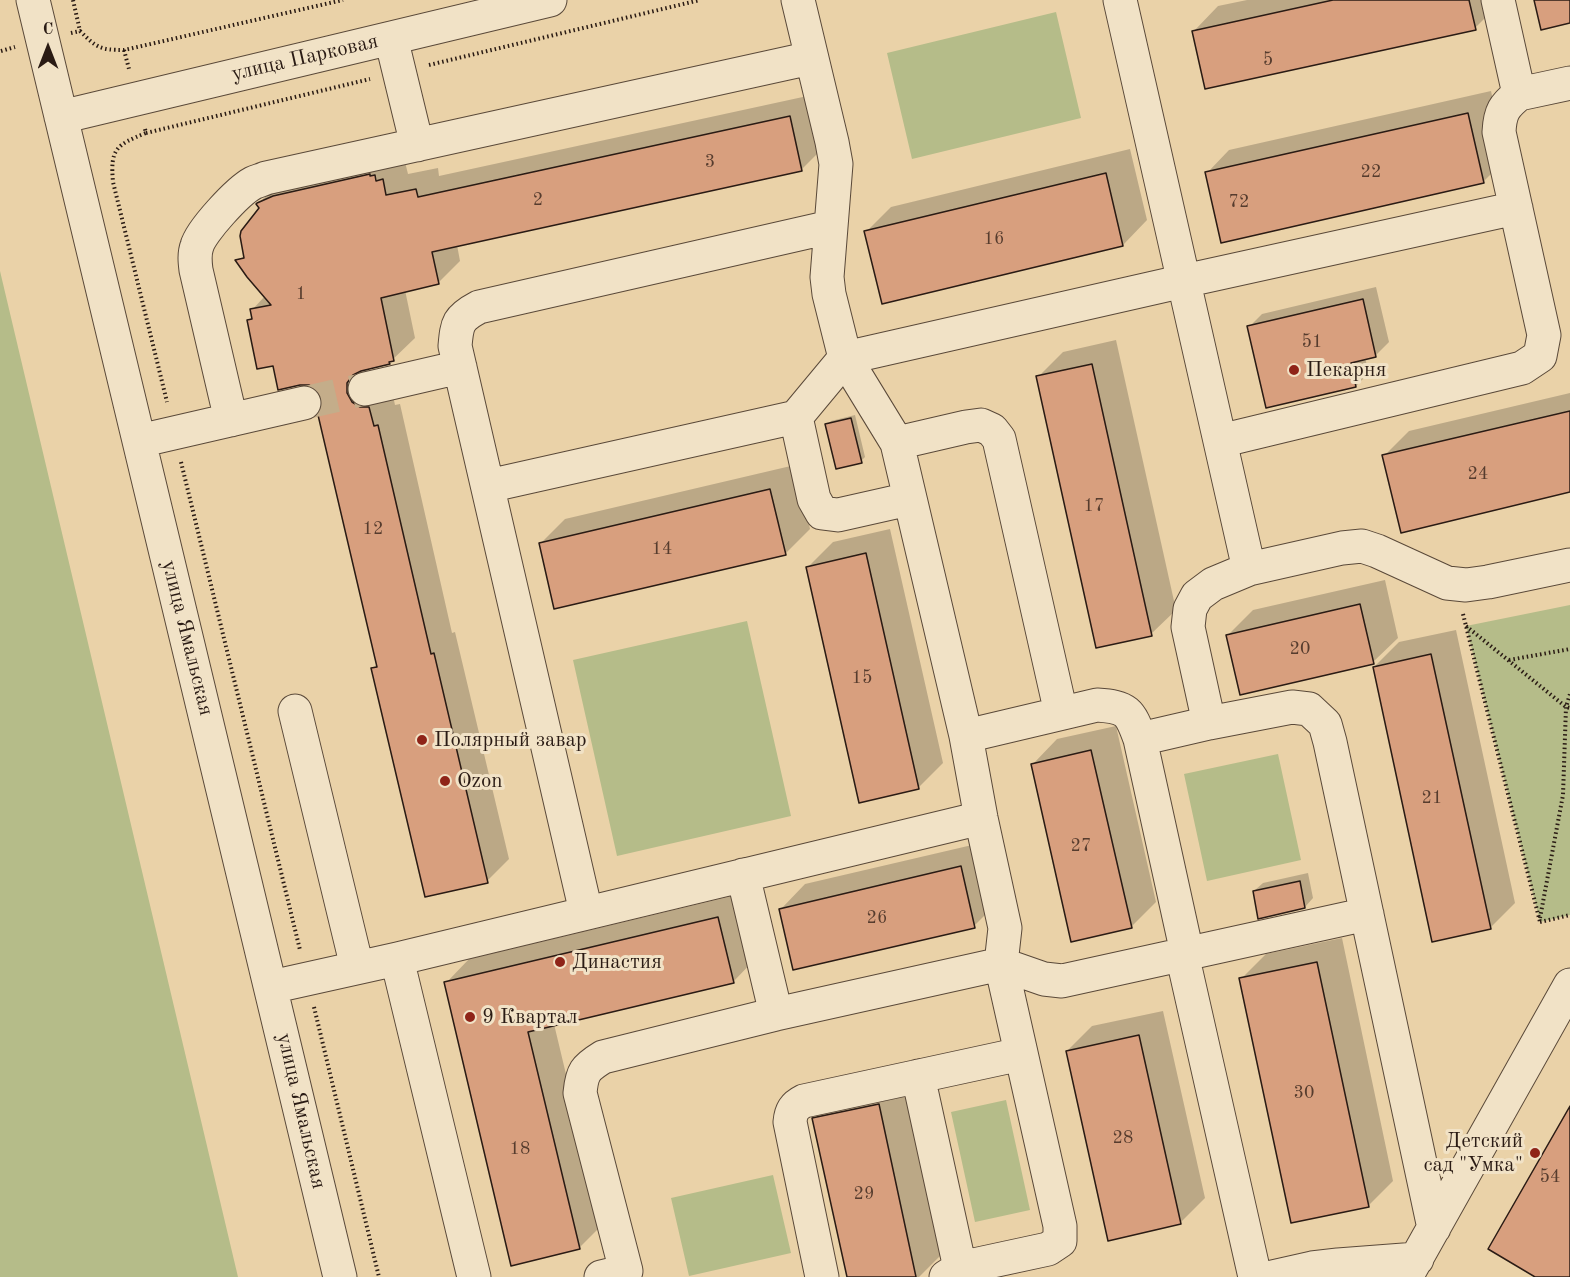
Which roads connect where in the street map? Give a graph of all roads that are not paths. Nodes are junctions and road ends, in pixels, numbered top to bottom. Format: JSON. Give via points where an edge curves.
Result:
{"nodes":[{"id":1,"x":33,"y":0,"type":"edge"},
{"id":2,"x":550,"y":0,"type":"edge"},
{"id":3,"x":798,"y":0,"type":"edge"},
{"id":4,"x":1120,"y":0,"type":"edge"},
{"id":5,"x":1498,"y":0,"type":"edge"},
{"id":6,"x":391,"y":38,"type":"junction"},
{"id":7,"x":811,"y":58,"type":"junction"},
{"id":8,"x":1570,"y":83,"type":"edge"},
{"id":9,"x":1519,"y":94,"type":"junction"},
{"id":10,"x":61,"y":117,"type":"junction"},
{"id":11,"x":417,"y":145,"type":"junction"},
{"id":12,"x":1516,"y":208,"type":"junction"},
{"id":13,"x":830,"y":227,"type":"junction"},
{"id":14,"x":1184,"y":281,"type":"junction"},
{"id":15,"x":845,"y":358,"type":"junction"},
{"id":16,"x":460,"y":367,"type":"junction"},
{"id":17,"x":365,"y":389,"type":"tunnel mouth"},
{"id":18,"x":304,"y":403,"type":"tunnel mouth"},
{"id":19,"x":796,"y":417,"type":"junction"},
{"id":20,"x":231,"y":420,"type":"junction"},
{"id":21,"x":139,"y":441,"type":"junction"},
{"id":22,"x":1220,"y":441,"type":"junction"},
{"id":23,"x":897,"y":443,"type":"junction"},
{"id":24,"x":488,"y":486,"type":"junction"},
{"id":25,"x":909,"y":500,"type":"junction"},
{"id":26,"x":1570,"y":565,"type":"edge"},
{"id":27,"x":1249,"y":569,"type":"junction"},
{"id":28,"x":295,"y":711,"type":"dead end"},
{"id":29,"x":1061,"y":713,"type":"junction"},
{"id":30,"x":1209,"y":723,"type":"junction"},
{"id":31,"x":966,"y":736,"type":"junction"},
{"id":32,"x":1140,"y":739,"type":"junction"},
{"id":33,"x":981,"y":818,"type":"junction"},
{"id":34,"x":743,"y":875,"type":"junction"},
{"id":35,"x":586,"y":912,"type":"junction"},
{"id":36,"x":1367,"y":914,"type":"junction"},
{"id":37,"x":1184,"y":954,"type":"junction"},
{"id":38,"x":397,"y":958,"type":"junction"},
{"id":39,"x":1001,"y":964,"type":"junction"},
{"id":40,"x":357,"y":967,"type":"junction"},
{"id":41,"x":1570,"y":985,"type":"edge"},
{"id":42,"x":271,"y":987,"type":"junction"},
{"id":43,"x":776,"y":1014,"type":"junction"},
{"id":44,"x":1021,"y":1054,"type":"junction"},
{"id":45,"x":918,"y":1076,"type":"junction"},
{"id":46,"x":1434,"y":1228,"type":"junction"},
{"id":47,"x":1412,"y":1268,"type":"edge"},
{"id":48,"x":953,"y":1273,"type":"edge"},
{"id":49,"x":619,"y":1275,"type":"edge"},
{"id":50,"x":340,"y":1277,"type":"edge"},
{"id":51,"x":474,"y":1277,"type":"edge"},
{"id":52,"x":822,"y":1277,"type":"edge"},
{"id":53,"x":1255,"y":1277,"type":"edge"},
{"id":54,"x":1272,"y":1277,"type":"edge"}],
"edges":[{"from":1,"to":10,"type":"street","name":"улица Ямальская"},
{"from":2,"to":6,"type":"street","name":"улица Парковая"},
{"from":3,"to":7,"type":"street"},
{"from":4,"to":14,"type":"street"},
{"from":5,"to":9,"type":"street"},
{"from":6,"to":10,"type":"street","name":"улица Парковая"},
{"from":6,"to":11,"type":"street"},
{"from":7,"to":11,"type":"street"},
{"from":7,"to":13,"type":"street","via":[[836,164]]},
{"from":8,"to":9,"type":"street"},
{"from":9,"to":12,"type":"street","via":[[1506,104],[1499,132]]},
{"from":10,"to":21,"type":"street","name":"улица Ямальская"},
{"from":11,"to":20,"type":"street","via":[[266,178],[238,194],[203,233],[197,244],[196,270]]},
{"from":12,"to":14,"type":"street"},
{"from":12,"to":22,"type":"street","via":[[1544,335],[1540,356],[1522,368]]},
{"from":13,"to":15,"type":"street","via":[[827,277]]},
{"from":13,"to":16,"type":"street","via":[[479,307],[464,315],[456,329]]},
{"from":14,"to":15,"type":"street"},
{"from":14,"to":22,"type":"street"},
{"from":15,"to":19,"type":"street"},
{"from":15,"to":23,"type":"street"},
{"from":16,"to":17,"type":"street"},
{"from":16,"to":24,"type":"street"},
{"from":18,"to":20,"type":"street"},
{"from":19,"to":24,"type":"street"},
{"from":19,"to":25,"type":"street","via":[[814,499],[822,513],[838,515]]},
{"from":20,"to":21,"type":"street"},
{"from":21,"to":42,"type":"street","name":"улица Ямальская"},
{"from":22,"to":27,"type":"street"},
{"from":23,"to":25,"type":"street"},
{"from":23,"to":29,"type":"street","via":[[981,425],[999,439]]},
{"from":24,"to":35,"type":"street"},
{"from":25,"to":31,"type":"street"},
{"from":26,"to":27,"type":"street","via":[[1488,582],[1455,584],[1362,546]]},
{"from":27,"to":30,"type":"street","via":[[1213,584],[1197,596],[1190,609],[1188,627]]},
{"from":28,"to":40,"type":"street"},
{"from":29,"to":31,"type":"street"},
{"from":29,"to":32,"type":"street","via":[[1097,705],[1115,706],[1131,716]]},
{"from":30,"to":32,"type":"street"},
{"from":30,"to":36,"type":"street","via":[[1292,707],[1309,709],[1325,724]]},
{"from":31,"to":33,"type":"street"},
{"from":32,"to":37,"type":"street"},
{"from":33,"to":34,"type":"street"},
{"from":33,"to":39,"type":"street","via":[[1005,928]]},
{"from":34,"to":35,"type":"street"},
{"from":34,"to":43,"type":"street"},
{"from":35,"to":38,"type":"street"},
{"from":36,"to":37,"type":"street"},
{"from":36,"to":46,"type":"street"},
{"from":37,"to":39,"type":"street","via":[[1062,981]]},
{"from":37,"to":53,"type":"street"},
{"from":38,"to":40,"type":"street"},
{"from":38,"to":51,"type":"street"},
{"from":39,"to":43,"type":"street"},
{"from":39,"to":44,"type":"street"},
{"from":40,"to":42,"type":"street"},
{"from":41,"to":46,"type":"street"},
{"from":42,"to":50,"type":"street","name":"улица Ямальская"},
{"from":43,"to":49,"type":"street","via":[[603,1057],[590,1065],[580,1093]]},
{"from":44,"to":45,"type":"street"},
{"from":44,"to":48,"type":"street","via":[[1060,1226],[1059,1241],[1048,1249]]},
{"from":45,"to":48,"type":"street"},
{"from":45,"to":52,"type":"street","via":[[804,1101],[791,1113]]},
{"from":46,"to":47,"type":"street"},
{"from":47,"to":54,"type":"street","via":[[1338,1264]]}]}
